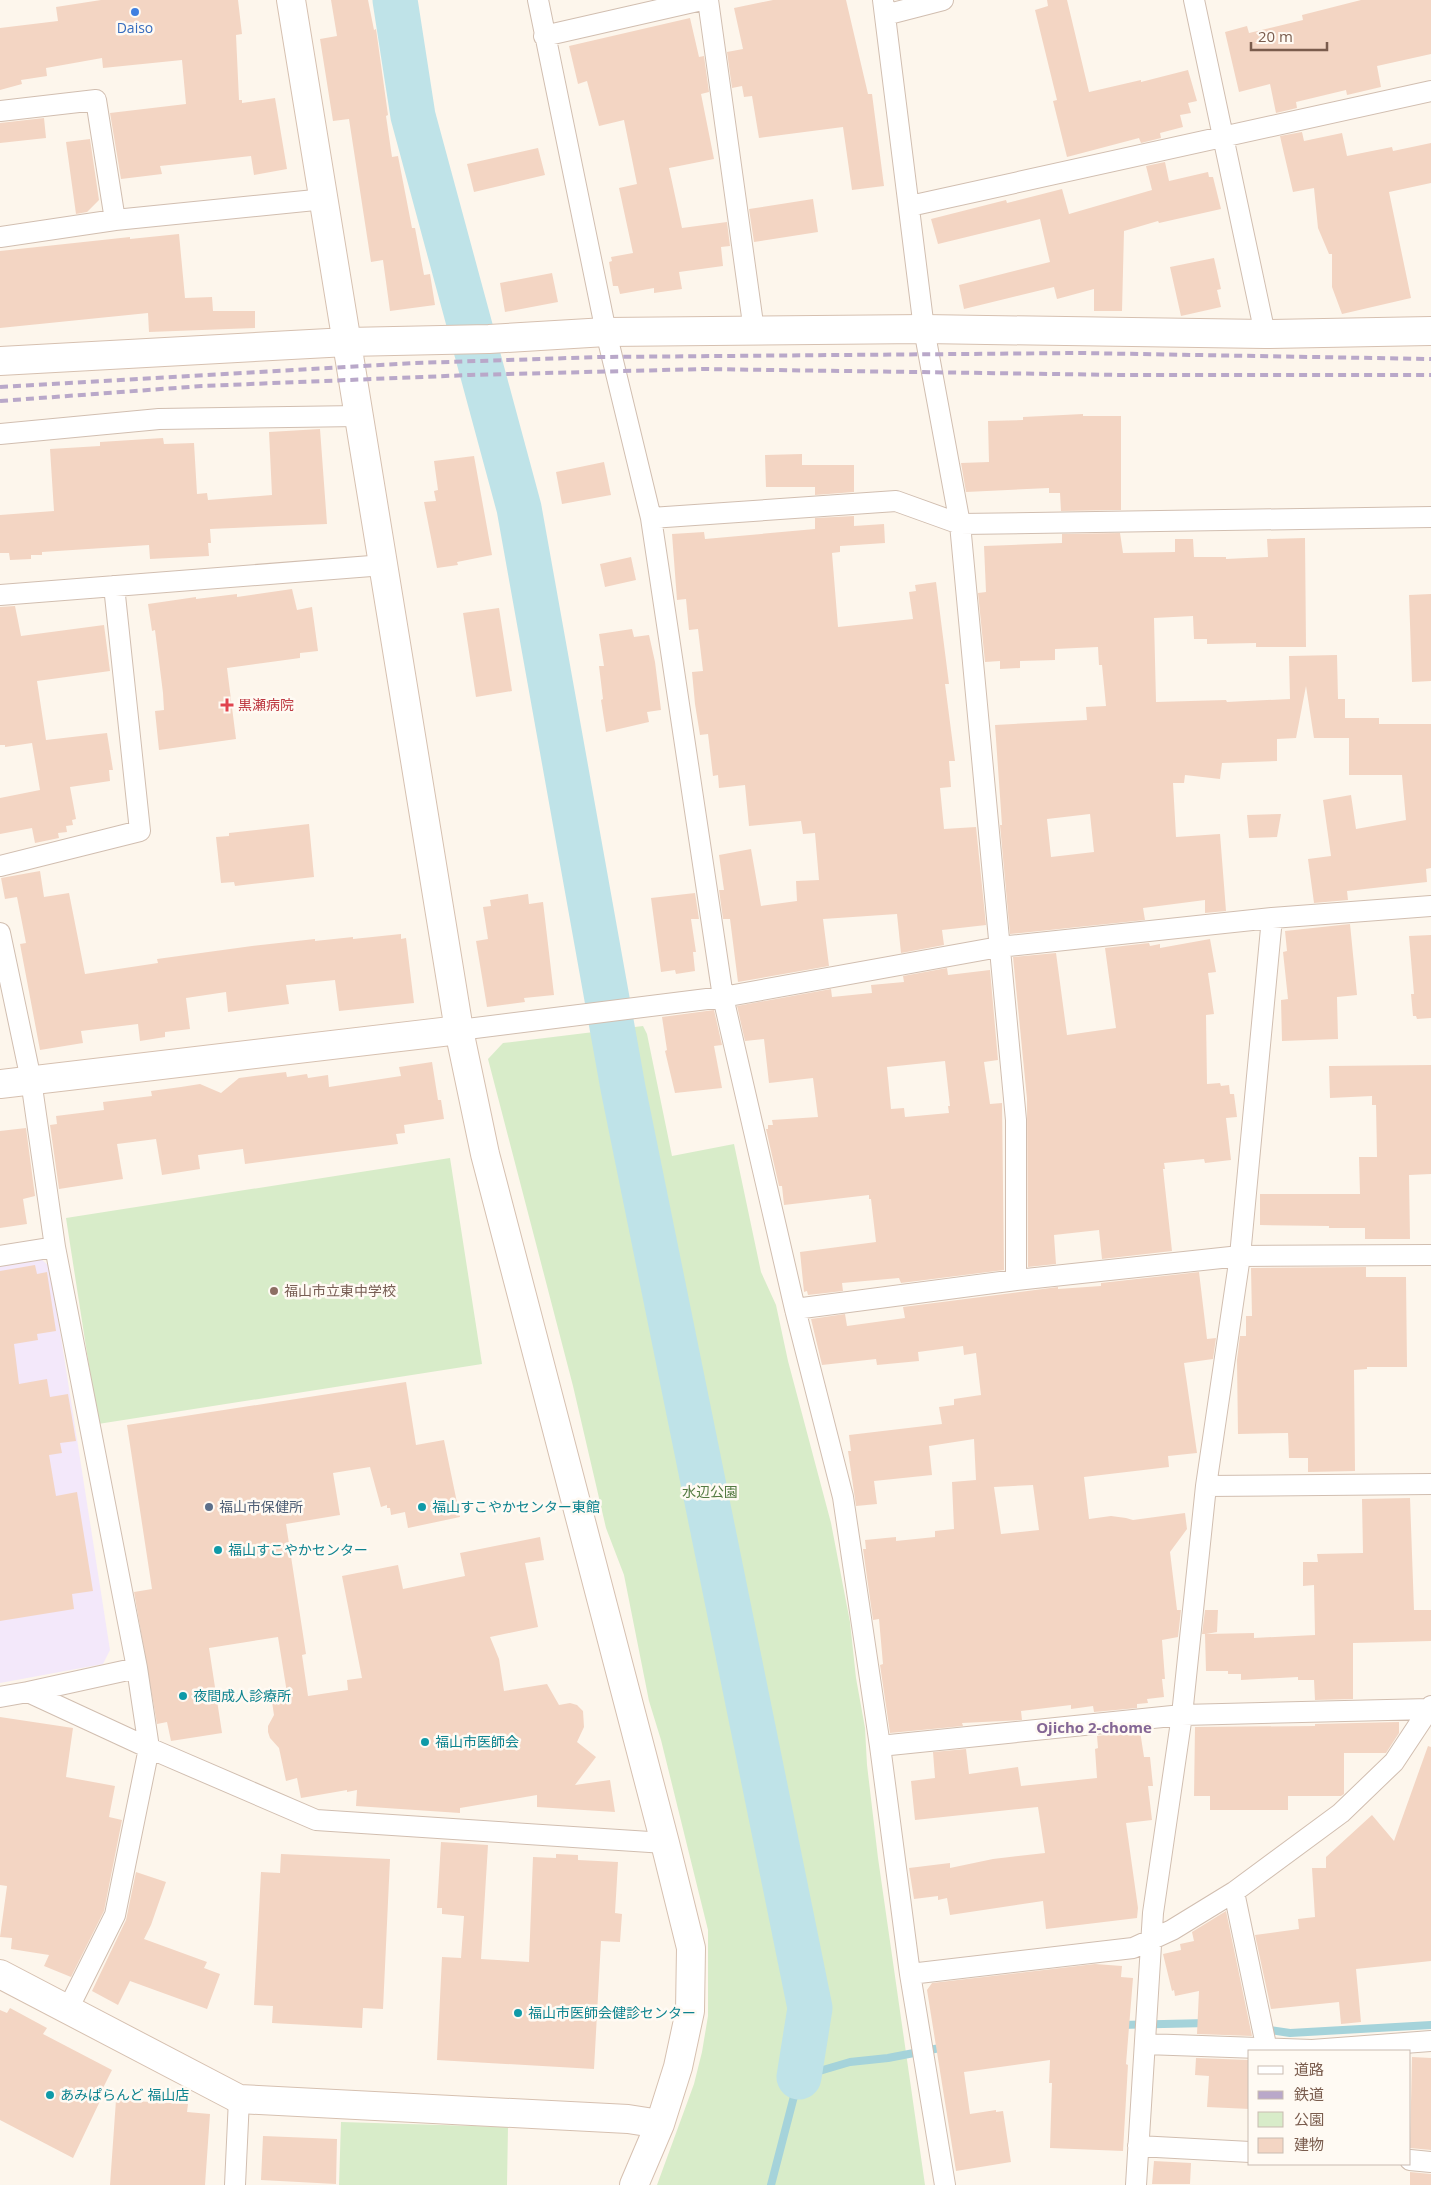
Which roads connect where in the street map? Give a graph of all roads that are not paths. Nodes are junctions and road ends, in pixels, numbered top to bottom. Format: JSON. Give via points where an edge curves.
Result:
{"nodes":[{"id":1,"x":291,"y":0,"type":"edge"},
{"id":2,"x":538,"y":0,"type":"edge"},
{"id":3,"x":702,"y":0,"type":"edge"},
{"id":4,"x":708,"y":0,"type":"edge"},
{"id":5,"x":943,"y":0,"type":"edge"},
{"id":6,"x":1194,"y":0,"type":"edge"},
{"id":7,"x":884,"y":7,"type":"edge"},
{"id":8,"x":544,"y":36,"type":"junction"},
{"id":9,"x":1431,"y":91,"type":"edge"},
{"id":10,"x":0,"y":111,"type":"edge"},
{"id":11,"x":1223,"y":137,"type":"junction"},
{"id":12,"x":324,"y":199,"type":"junction"},
{"id":13,"x":910,"y":206,"type":"junction"},
{"id":14,"x":115,"y":220,"type":"junction"},
{"id":15,"x":0,"y":237,"type":"edge"},
{"id":16,"x":924,"y":329,"type":"junction"},
{"id":17,"x":754,"y":331,"type":"junction"},
{"id":18,"x":1431,"y":331,"type":"edge"},
{"id":19,"x":606,"y":332,"type":"junction"},
{"id":20,"x":1265,"y":334,"type":"junction"},
{"id":21,"x":347,"y":342,"type":"junction"},
{"id":22,"x":0,"y":361,"type":"edge"},
{"id":23,"x":359,"y":416,"type":"junction"},
{"id":24,"x":0,"y":434,"type":"edge"},
{"id":25,"x":1431,"y":517,"type":"edge"},
{"id":26,"x":651,"y":518,"type":"junction"},
{"id":27,"x":960,"y":524,"type":"junction"},
{"id":28,"x":384,"y":564,"type":"junction"},
{"id":29,"x":114,"y":586,"type":"junction"},
{"id":30,"x":0,"y":595,"type":"edge"},
{"id":31,"x":0,"y":866,"type":"edge"},
{"id":32,"x":1431,"y":906,"type":"edge"},
{"id":33,"x":1272,"y":918,"type":"junction"},
{"id":34,"x":0,"y":933,"type":"edge"},
{"id":35,"x":999,"y":947,"type":"junction"},
{"id":36,"x":723,"y":997,"type":"junction"},
{"id":37,"x":459,"y":1030,"type":"junction"},
{"id":38,"x":31,"y":1080,"type":"junction"},
{"id":39,"x":0,"y":1084,"type":"edge"},
{"id":40,"x":54,"y":1247,"type":"junction"},
{"id":41,"x":1431,"y":1255,"type":"edge"},
{"id":42,"x":0,"y":1256,"type":"edge"},
{"id":43,"x":1240,"y":1256,"type":"junction"},
{"id":44,"x":1016,"y":1280,"type":"junction"},
{"id":45,"x":795,"y":1309,"type":"junction"},
{"id":46,"x":1431,"y":1484,"type":"edge"},
{"id":47,"x":1206,"y":1486,"type":"junction"},
{"id":48,"x":137,"y":1668,"type":"junction"},
{"id":49,"x":28,"y":1692,"type":"junction"},
{"id":50,"x":0,"y":1697,"type":"edge"},
{"id":51,"x":1430,"y":1708,"type":"edge"},
{"id":52,"x":1182,"y":1715,"type":"junction"},
{"id":53,"x":880,"y":1746,"type":"junction"},
{"id":54,"x":149,"y":1748,"type":"junction"},
{"id":55,"x":665,"y":1843,"type":"junction"},
{"id":56,"x":1234,"y":1892,"type":"junction"},
{"id":57,"x":1151,"y":1940,"type":"junction"},
{"id":58,"x":0,"y":1974,"type":"edge"},
{"id":59,"x":910,"y":1974,"type":"junction"},
{"id":60,"x":68,"y":2009,"type":"junction"},
{"id":61,"x":1431,"y":2041,"type":"edge"},
{"id":62,"x":1145,"y":2044,"type":"junction"},
{"id":63,"x":1266,"y":2050,"type":"junction"},
{"id":64,"x":239,"y":2099,"type":"junction"},
{"id":65,"x":660,"y":2124,"type":"junction"},
{"id":66,"x":1138,"y":2146,"type":"junction"},
{"id":67,"x":1248,"y":2152,"type":"edge"},
{"id":68,"x":1411,"y":2160,"type":"edge"},
{"id":69,"x":1431,"y":2162,"type":"edge"},
{"id":70,"x":234,"y":2185,"type":"edge"},
{"id":71,"x":634,"y":2185,"type":"edge"},
{"id":72,"x":945,"y":2185,"type":"edge"},
{"id":73,"x":1136,"y":2185,"type":"edge"}],
"edges":[{"from":1,"to":12,"type":"street"},
{"from":2,"to":8,"type":"street"},
{"from":3,"to":8,"type":"street"},
{"from":4,"to":17,"type":"street"},
{"from":5,"to":7,"type":"street"},
{"from":6,"to":11,"type":"street"},
{"from":7,"to":13,"type":"street"},
{"from":8,"to":19,"type":"street"},
{"from":9,"to":11,"type":"street"},
{"from":10,"to":14,"type":"street","via":[[96,100]]},
{"from":11,"to":13,"type":"street"},
{"from":11,"to":20,"type":"street"},
{"from":12,"to":14,"type":"street"},
{"from":12,"to":21,"type":"street"},
{"from":13,"to":16,"type":"street"},
{"from":14,"to":15,"type":"street"},
{"from":16,"to":17,"type":"street"},
{"from":16,"to":20,"type":"street"},
{"from":16,"to":27,"type":"street"},
{"from":17,"to":19,"type":"street"},
{"from":18,"to":20,"type":"street"},
{"from":19,"to":21,"type":"street"},
{"from":19,"to":26,"type":"street"},
{"from":21,"to":22,"type":"street"},
{"from":21,"to":23,"type":"street"},
{"from":23,"to":24,"type":"street","via":[[159,419]]},
{"from":23,"to":28,"type":"street"},
{"from":25,"to":27,"type":"street"},
{"from":26,"to":27,"type":"street","via":[[896,501]]},
{"from":26,"to":36,"type":"street"},
{"from":27,"to":35,"type":"street"},
{"from":28,"to":29,"type":"street"},
{"from":28,"to":37,"type":"street"},
{"from":29,"to":30,"type":"street"},
{"from":29,"to":31,"type":"street","via":[[140,831]]},
{"from":32,"to":33,"type":"street"},
{"from":33,"to":35,"type":"street"},
{"from":33,"to":43,"type":"street"},
{"from":34,"to":38,"type":"street"},
{"from":35,"to":36,"type":"street"},
{"from":35,"to":44,"type":"street","via":[[1016,1120]]},
{"from":36,"to":37,"type":"street"},
{"from":36,"to":45,"type":"street"},
{"from":37,"to":38,"type":"street"},
{"from":37,"to":55,"type":"street","via":[[485,1154]]},
{"from":38,"to":39,"type":"street"},
{"from":38,"to":40,"type":"street"},
{"from":40,"to":42,"type":"street"},
{"from":40,"to":48,"type":"street"},
{"from":41,"to":43,"type":"street"},
{"from":43,"to":44,"type":"street"},
{"from":43,"to":47,"type":"street"},
{"from":44,"to":45,"type":"street"},
{"from":45,"to":53,"type":"street","via":[[843,1497]]},
{"from":46,"to":47,"type":"street"},
{"from":47,"to":52,"type":"street"},
{"from":48,"to":49,"type":"street"},
{"from":48,"to":54,"type":"street"},
{"from":49,"to":50,"type":"street"},
{"from":49,"to":54,"type":"street"},
{"from":51,"to":52,"type":"street"},
{"from":51,"to":56,"type":"street","via":[[1394,1762],[1341,1813]]},
{"from":52,"to":53,"type":"street"},
{"from":52,"to":57,"type":"street"},
{"from":53,"to":59,"type":"street"},
{"from":54,"to":55,"type":"street","via":[[316,1820]]},
{"from":54,"to":60,"type":"street","via":[[115,1915]]},
{"from":55,"to":65,"type":"street","via":[[691,1948],[690,2011],[678,2067]]},
{"from":56,"to":57,"type":"street"},
{"from":56,"to":63,"type":"street"},
{"from":57,"to":59,"type":"street","via":[[1133,1948]]},
{"from":57,"to":62,"type":"street"},
{"from":58,"to":60,"type":"street"},
{"from":59,"to":72,"type":"street"},
{"from":60,"to":64,"type":"street"},
{"from":61,"to":63,"type":"street","via":[[1312,2050]]},
{"from":62,"to":63,"type":"street"},
{"from":62,"to":66,"type":"street"},
{"from":64,"to":65,"type":"street","via":[[628,2119]]},
{"from":64,"to":70,"type":"street"},
{"from":65,"to":71,"type":"street"},
{"from":66,"to":67,"type":"street"},
{"from":66,"to":73,"type":"street"},
{"from":68,"to":69,"type":"street"}]}
